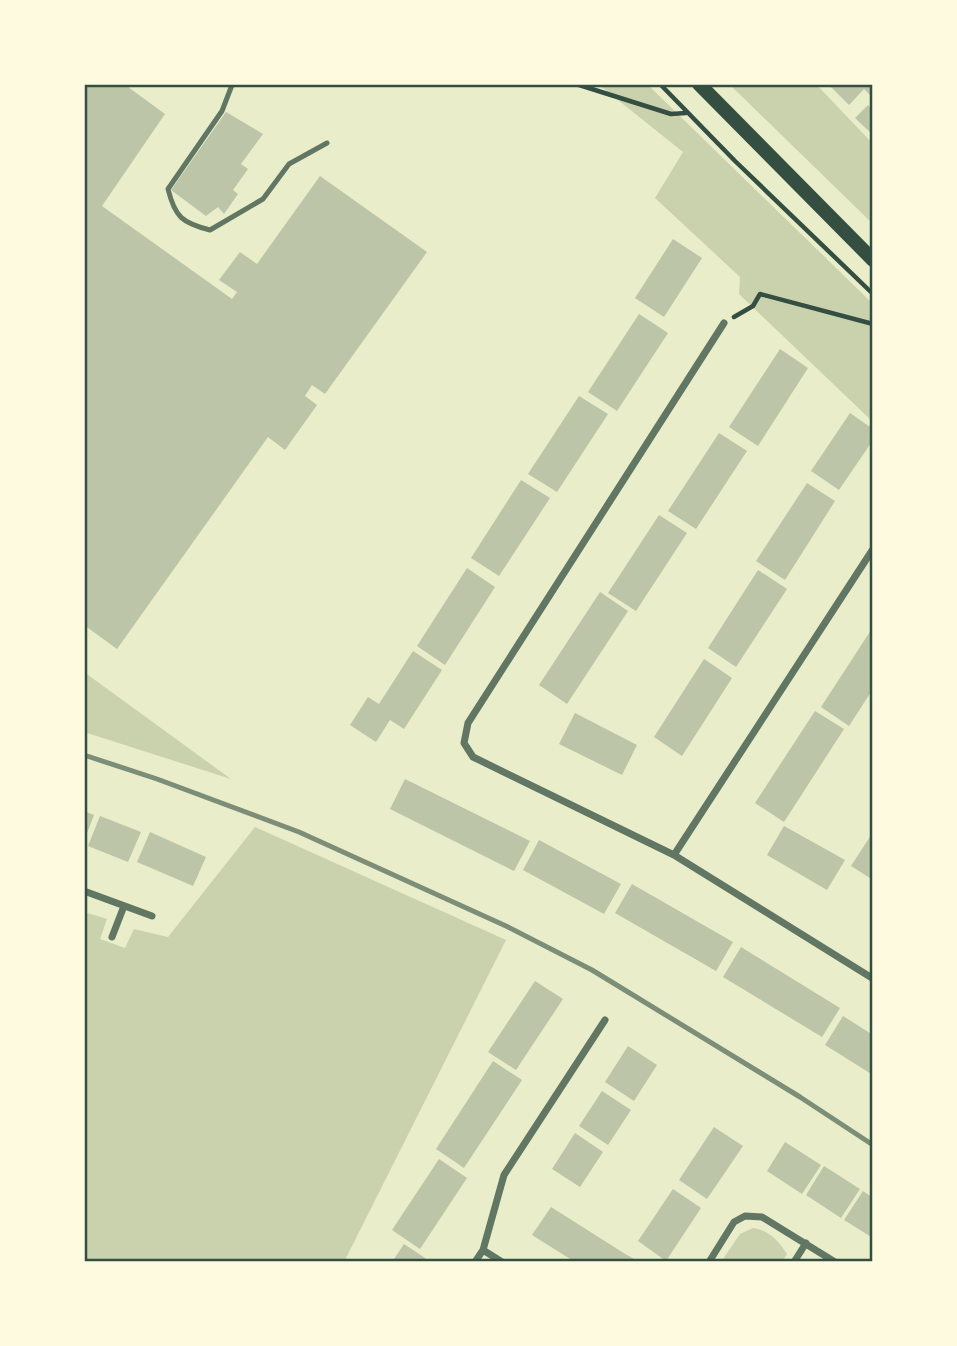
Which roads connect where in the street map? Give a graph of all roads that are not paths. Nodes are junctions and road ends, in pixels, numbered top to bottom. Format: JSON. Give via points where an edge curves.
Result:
{"nodes":[{"id":1,"x":699,"y":84,"type":"edge"},
{"id":2,"x":232,"y":85,"type":"edge"},
{"id":3,"x":327,"y":143,"type":"dead end"},
{"id":4,"x":873,"y":260,"type":"edge"},
{"id":5,"x":724,"y":323,"type":"road end"},
{"id":6,"x":873,"y":549,"type":"edge"},
{"id":7,"x":674,"y":855,"type":"junction"},
{"id":8,"x":84,"y":891,"type":"edge"},
{"id":9,"x":124,"y":906,"type":"junction"},
{"id":10,"x":152,"y":916,"type":"dead end"},
{"id":11,"x":112,"y":937,"type":"dead end"},
{"id":12,"x":873,"y":978,"type":"edge"},
{"id":13,"x":606,"y":1020,"type":"dead end"},
{"id":14,"x":806,"y":1243,"type":"junction"},
{"id":15,"x":483,"y":1250,"type":"junction"},
{"id":16,"x":475,"y":1262,"type":"edge"},
{"id":17,"x":502,"y":1262,"type":"edge"},
{"id":18,"x":709,"y":1262,"type":"edge"},
{"id":19,"x":794,"y":1262,"type":"edge"},
{"id":20,"x":835,"y":1262,"type":"edge"}],
"edges":[{"from":1,"to":4,"type":"main road"},
{"from":2,"to":3,"type":"lane","via":[[222,111],[168,189],[175,210],[189,225],[210,230],[263,200],[289,164]]},
{"from":5,"to":7,"type":"street","via":[[468,723],[464,743],[473,757]]},
{"from":6,"to":7,"type":"street"},
{"from":7,"to":12,"type":"street"},
{"from":8,"to":9,"type":"street"},
{"from":9,"to":10,"type":"street"},
{"from":9,"to":11,"type":"street"},
{"from":13,"to":15,"type":"street","via":[[503,1175]]},
{"from":14,"to":18,"type":"street","via":[[762,1217],[745,1216],[734,1222]]},
{"from":14,"to":19,"type":"street"},
{"from":14,"to":20,"type":"street"},
{"from":15,"to":16,"type":"street"},
{"from":15,"to":17,"type":"street"}]}
